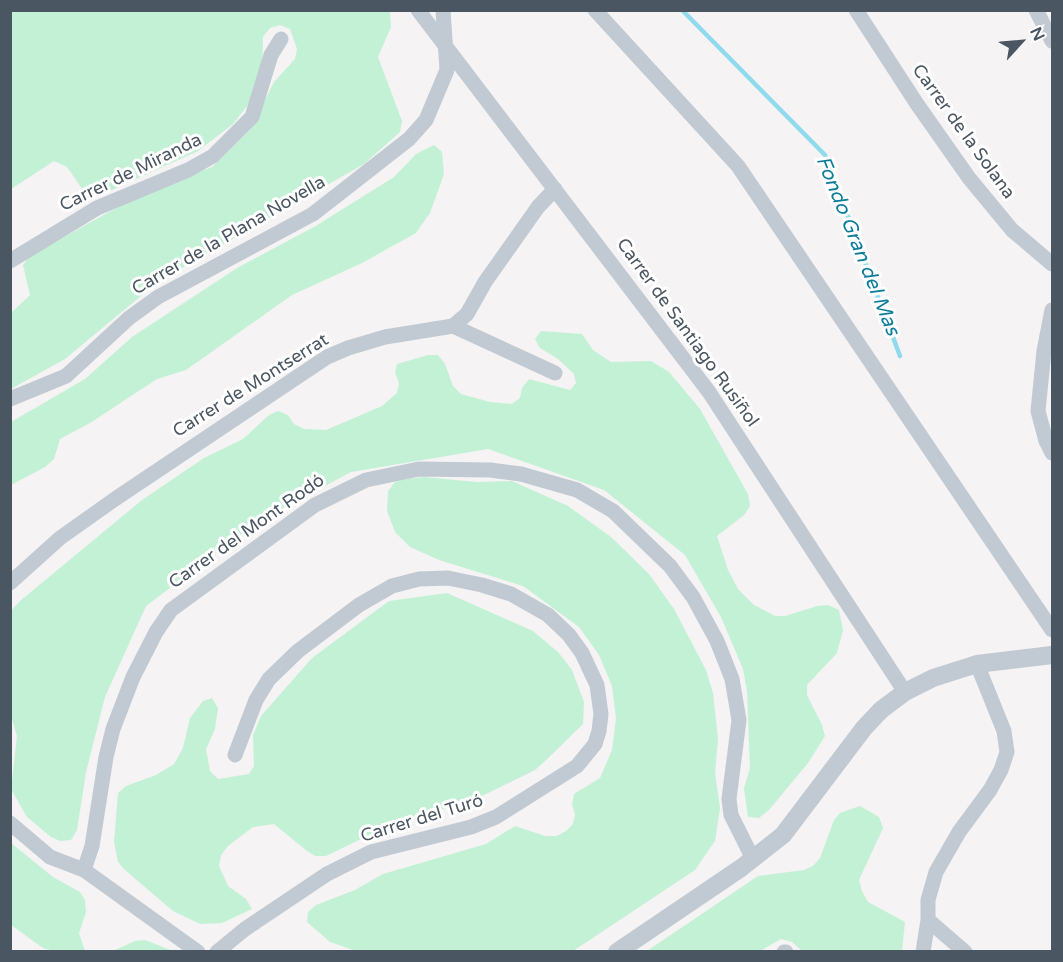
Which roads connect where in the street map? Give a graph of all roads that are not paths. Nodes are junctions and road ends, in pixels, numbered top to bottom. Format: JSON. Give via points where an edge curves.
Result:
{"nodes":[{"id":1,"x":418,"y":10,"type":"edge"},
{"id":2,"x":444,"y":10,"type":"edge"},
{"id":3,"x":595,"y":10,"type":"edge"},
{"id":4,"x":856,"y":10,"type":"edge"},
{"id":5,"x":1036,"y":10,"type":"edge"},
{"id":6,"x":281,"y":39,"type":"dead end"},
{"id":7,"x":1053,"y":41,"type":"edge"},
{"id":8,"x":445,"y":46,"type":"junction"},
{"id":9,"x":555,"y":189,"type":"junction"},
{"id":10,"x":10,"y":261,"type":"edge"},
{"id":11,"x":1053,"y":264,"type":"edge"},
{"id":12,"x":1053,"y":309,"type":"edge"},
{"id":13,"x":453,"y":326,"type":"junction"},
{"id":14,"x":555,"y":373,"type":"dead end"},
{"id":15,"x":10,"y":399,"type":"edge"},
{"id":16,"x":1053,"y":453,"type":"edge"},
{"id":17,"x":10,"y":583,"type":"edge"},
{"id":18,"x":1053,"y":630,"type":"edge"},
{"id":19,"x":1053,"y":655,"type":"edge"},
{"id":20,"x":977,"y":664,"type":"junction"},
{"id":21,"x":905,"y":692,"type":"junction"},
{"id":22,"x":235,"y":755,"type":"dead end"},
{"id":23,"x":10,"y":823,"type":"edge"},
{"id":24,"x":753,"y":859,"type":"junction"},
{"id":25,"x":84,"y":870,"type":"junction"},
{"id":26,"x":928,"y":920,"type":"junction"},
{"id":27,"x":198,"y":951,"type":"edge"},
{"id":28,"x":217,"y":951,"type":"edge"},
{"id":29,"x":616,"y":951,"type":"edge"},
{"id":30,"x":922,"y":951,"type":"edge"},
{"id":31,"x":965,"y":951,"type":"edge"}],
"edges":[{"from":1,"to":8,"type":"street","name":"Carrer de Santiago Rusiñol"},
{"from":2,"to":8,"type":"street","name":"Carrer de la Plana Novella"},
{"from":3,"to":18,"type":"street","via":[[738,166]]},
{"from":4,"to":11,"type":"street","name":"Carrer de la Solana","via":[[969,178],[1012,230]]},
{"from":5,"to":7,"type":"street"},
{"from":6,"to":10,"type":"street","name":"Carrer de Miranda","via":[[271,55],[252,117],[213,156],[188,171],[97,208]]},
{"from":8,"to":9,"type":"street","name":"Carrer de Santiago Rusiñol"},
{"from":8,"to":15,"type":"street","name":"Carrer de la Plana Novella","via":[[447,70],[438,96],[426,120],[410,139],[313,214],[158,297],[66,376]]},
{"from":9,"to":13,"type":"street","via":[[485,282],[467,314]]},
{"from":9,"to":21,"type":"street","name":"Carrer de Santiago Rusiñol","via":[[709,392]]},
{"from":12,"to":16,"type":"street","via":[[1038,411]]},
{"from":13,"to":14,"type":"street"},
{"from":13,"to":17,"type":"street","name":"Carrer de Montserrat","via":[[385,337],[327,357],[114,499],[60,538]]},
{"from":19,"to":20,"type":"street"},
{"from":20,"to":21,"type":"street"},
{"from":20,"to":26,"type":"street","via":[[1004,731],[1007,752],[990,790],[936,872],[928,900]]},
{"from":21,"to":24,"type":"street","via":[[864,728],[806,807],[783,834]]},
{"from":22,"to":28,"type":"street","name":"Carrer del Turó","via":[[256,699],[269,679],[298,651],[359,605],[392,586],[419,579],[448,578],[482,585],[511,594],[548,615],[569,635],[591,668],[597,685],[599,731],[578,766],[496,817],[371,852],[327,874]]},
{"from":23,"to":25,"type":"street","via":[[50,857]]},
{"from":24,"to":25,"type":"street","name":"Carrer del Mont Rodó","via":[[731,815],[729,798],[739,720],[732,679],[717,640],[670,566],[613,511],[577,490],[521,474],[419,469],[366,480],[324,500],[266,538],[171,610],[133,677],[113,729],[92,846]]},
{"from":24,"to":29,"type":"street"},
{"from":25,"to":27,"type":"street"},
{"from":26,"to":30,"type":"street"},
{"from":26,"to":31,"type":"street"}]}
